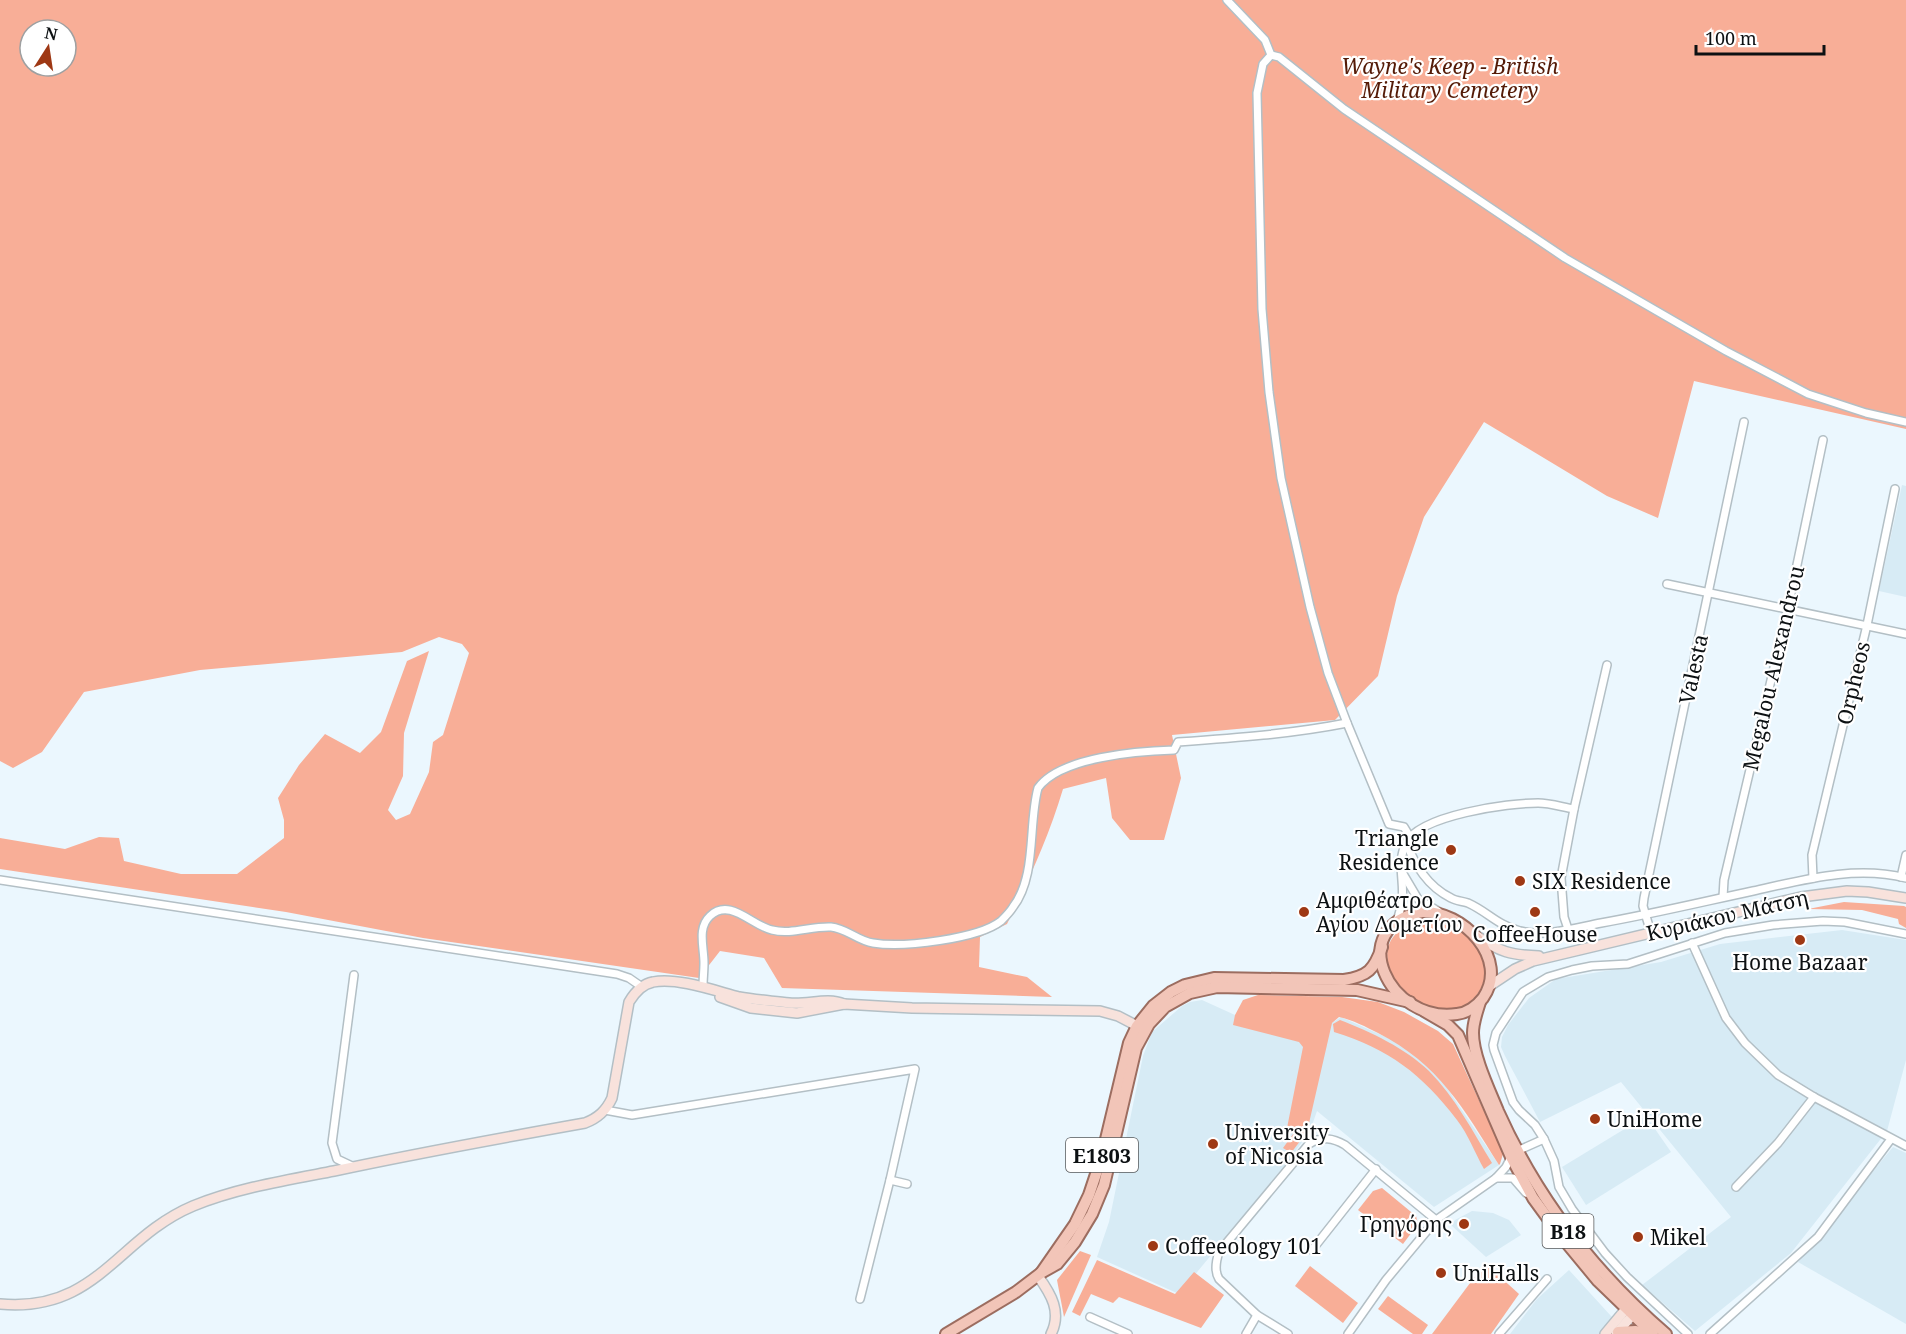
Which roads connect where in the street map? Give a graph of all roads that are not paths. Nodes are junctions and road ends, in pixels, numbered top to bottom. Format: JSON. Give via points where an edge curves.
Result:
{"nodes":[{"id":1,"x":1227,"y":0,"type":"edge"},
{"id":2,"x":1271,"y":55,"type":"junction"},
{"id":3,"x":1906,"y":422,"type":"edge"},
{"id":4,"x":1744,"y":423,"type":"dead end"},
{"id":5,"x":1823,"y":440,"type":"dead end"},
{"id":6,"x":1895,"y":489,"type":"dead end"},
{"id":7,"x":1666,"y":584,"type":"dead end"},
{"id":8,"x":1709,"y":592,"type":"junction"},
{"id":9,"x":1788,"y":608,"type":"junction"},
{"id":10,"x":1867,"y":625,"type":"junction"},
{"id":11,"x":1906,"y":634,"type":"edge"},
{"id":12,"x":1607,"y":665,"type":"dead end"},
{"id":13,"x":1347,"y":723,"type":"junction"},
{"id":14,"x":1574,"y":809,"type":"junction"},
{"id":15,"x":1408,"y":840,"type":"junction"},
{"id":16,"x":1906,"y":855,"type":"edge"},
{"id":17,"x":1401,"y":869,"type":"junction"},
{"id":18,"x":1813,"y":878,"type":"junction"},
{"id":19,"x":1904,"y":878,"type":"edge"},
{"id":20,"x":0,"y":880,"type":"edge"},
{"id":21,"x":1723,"y":897,"type":"junction"},
{"id":22,"x":1906,"y":898,"type":"edge"},
{"id":23,"x":1445,"y":915,"type":"junction"},
{"id":24,"x":1645,"y":915,"type":"junction"},
{"id":25,"x":1395,"y":924,"type":"junction"},
{"id":26,"x":1568,"y":928,"type":"junction"},
{"id":27,"x":1470,"y":931,"type":"junction"},
{"id":28,"x":1651,"y":933,"type":"junction"},
{"id":29,"x":1906,"y":934,"type":"edge"},
{"id":30,"x":1692,"y":943,"type":"junction"},
{"id":31,"x":1382,"y":947,"type":"junction"},
{"id":32,"x":1550,"y":956,"type":"junction"},
{"id":33,"x":354,"y":975,"type":"dead end"},
{"id":34,"x":687,"y":985,"type":"junction"},
{"id":35,"x":1491,"y":985,"type":"junction"},
{"id":36,"x":703,"y":986,"type":"junction"},
{"id":37,"x":642,"y":987,"type":"junction"},
{"id":38,"x":1410,"y":1002,"type":"junction"},
{"id":39,"x":1480,"y":1002,"type":"junction"},
{"id":40,"x":844,"y":1004,"type":"junction"},
{"id":41,"x":1424,"y":1011,"type":"junction"},
{"id":42,"x":1141,"y":1028,"type":"junction"},
{"id":43,"x":1814,"y":1097,"type":"junction"},
{"id":44,"x":605,"y":1110,"type":"junction"},
{"id":45,"x":1544,"y":1139,"type":"junction"},
{"id":46,"x":1891,"y":1139,"type":"junction"},
{"id":47,"x":1906,"y":1146,"type":"edge"},
{"id":48,"x":1514,"y":1154,"type":"junction"},
{"id":49,"x":354,"y":1167,"type":"junction"},
{"id":50,"x":1376,"y":1169,"type":"junction"},
{"id":51,"x":1496,"y":1178,"type":"junction"},
{"id":52,"x":890,"y":1180,"type":"junction"},
{"id":53,"x":907,"y":1184,"type":"dead end"},
{"id":54,"x":1736,"y":1187,"type":"dead end"},
{"id":55,"x":1533,"y":1198,"type":"junction"},
{"id":56,"x":1436,"y":1220,"type":"junction"},
{"id":57,"x":1312,"y":1250,"type":"dead end"},
{"id":58,"x":1040,"y":1274,"type":"junction"},
{"id":59,"x":1547,"y":1279,"type":"dead end"},
{"id":60,"x":861,"y":1299,"type":"dead end"},
{"id":61,"x":0,"y":1304,"type":"edge"},
{"id":62,"x":1631,"y":1309,"type":"junction"},
{"id":63,"x":1257,"y":1315,"type":"junction"},
{"id":64,"x":1090,"y":1317,"type":"dead end"},
{"id":65,"x":1617,"y":1333,"type":"edge"},
{"id":66,"x":946,"y":1334,"type":"edge"},
{"id":67,"x":1051,"y":1334,"type":"edge"},
{"id":68,"x":1128,"y":1334,"type":"edge"},
{"id":69,"x":1246,"y":1334,"type":"edge"},
{"id":70,"x":1288,"y":1334,"type":"edge"},
{"id":71,"x":1348,"y":1334,"type":"edge"},
{"id":72,"x":1499,"y":1334,"type":"edge"},
{"id":73,"x":1605,"y":1334,"type":"edge"},
{"id":74,"x":1652,"y":1334,"type":"edge"},
{"id":75,"x":1666,"y":1334,"type":"edge"},
{"id":76,"x":1688,"y":1334,"type":"edge"},
{"id":77,"x":1710,"y":1334,"type":"edge"}],
"edges":[{"from":1,"to":2,"type":"street","via":[[1265,40]]},
{"from":2,"to":3,"type":"street","via":[[1279,57],[1353,116],[1565,258],[1615,287],[1808,394]]},
{"from":2,"to":13,"type":"street","via":[[1263,64],[1257,93],[1262,309],[1269,392],[1289,515],[1328,673]]},
{"from":4,"to":8,"type":"street","name":"Valesta"},
{"from":5,"to":9,"type":"street","name":"Megalou Alexandrou"},
{"from":6,"to":10,"type":"street","name":"Orpheos"},
{"from":7,"to":8,"type":"street"},
{"from":8,"to":9,"type":"street"},
{"from":8,"to":24,"type":"street","name":"Valesta","via":[[1644,898]]},
{"from":9,"to":10,"type":"street"},
{"from":9,"to":21,"type":"street","name":"Megalou Alexandrou"},
{"from":10,"to":11,"type":"street"},
{"from":10,"to":18,"type":"street","name":"Orpheos","via":[[1812,855]]},
{"from":12,"to":14,"type":"street"},
{"from":13,"to":15,"type":"street","via":[[1389,824],[1404,827]]},
{"from":13,"to":36,"type":"street","via":[[1279,734],[1178,742],[1174,750],[1120,754],[1059,770],[1038,788],[1023,887],[1015,906],[1000,921],[983,930],[943,940],[886,944],[870,943],[838,928],[780,932],[756,925],[735,910],[723,910],[712,914],[704,924]]},
{"from":14,"to":15,"type":"street","via":[[1539,803],[1499,806],[1447,819],[1416,831]]},
{"from":14,"to":26,"type":"street","via":[[1561,878]]},
{"from":15,"to":17,"type":"street"},
{"from":15,"to":26,"type":"street","via":[[1422,876],[1453,899],[1468,903],[1501,925],[1521,931],[1539,934]]},
{"from":16,"to":19,"type":"street"},
{"from":17,"to":23,"type":"street","via":[[1418,899]]},
{"from":17,"to":25,"type":"street","via":[[1402,902]]},
{"from":18,"to":19,"type":"street","via":[[1856,873]]},
{"from":18,"to":21,"type":"street"},
{"from":20,"to":37,"type":"street","via":[[617,974]]},
{"from":21,"to":24,"type":"street"},
{"from":22,"to":28,"type":"street","name":"Κυριάκου Μάτση","via":[[1868,892],[1825,893]]},
{"from":23,"to":25,"type":"main road","via":[[1422,912]]},
{"from":23,"to":27,"type":"main road"},
{"from":24,"to":26,"type":"street"},
{"from":24,"to":28,"type":"street"},
{"from":25,"to":31,"type":"main road"},
{"from":27,"to":32,"type":"street","name":"Κυριάκου Μάτση","via":[[1507,954]]},
{"from":27,"to":35,"type":"main road","via":[[1488,960]]},
{"from":28,"to":32,"type":"street","name":"Κυριάκου Μάτση"},
{"from":29,"to":30,"type":"street","via":[[1823,921],[1746,929]]},
{"from":30,"to":43,"type":"street","via":[[1726,1018],[1745,1043],[1778,1075]]},
{"from":30,"to":45,"type":"street","via":[[1628,964],[1572,970],[1548,977],[1523,992],[1496,1033],[1493,1045],[1513,1102]]},
{"from":31,"to":38,"type":"main road","via":[[1382,966],[1388,984]]},
{"from":31,"to":42,"type":"main road","number":"E1803","via":[[1375,966],[1354,979],[1229,977],[1192,983],[1160,1000],[1146,1013]]},
{"from":32,"to":35,"type":"street","name":"Κυριάκου Μάτση","via":[[1523,965]]},
{"from":33,"to":49,"type":"street","via":[[332,1143],[337,1159]]},
{"from":34,"to":36,"type":"street"},
{"from":34,"to":37,"type":"street","via":[[661,981]]},
{"from":34,"to":40,"type":"street","via":[[759,1009],[797,1013]]},
{"from":35,"to":39,"type":"main road"},
{"from":36,"to":40,"type":"street","via":[[741,997],[800,1004],[835,1000]]},
{"from":37,"to":44,"type":"street","via":[[627,1009],[616,1085]]},
{"from":38,"to":41,"type":"main road"},
{"from":38,"to":42,"type":"main road","number":"E1803","via":[[1341,989],[1210,988],[1190,993],[1165,1007]]},
{"from":39,"to":41,"type":"main road","via":[[1456,1014]]},
{"from":39,"to":48,"type":"main road","number":"B18","via":[[1474,1044]]},
{"from":40,"to":42,"type":"street","via":[[1100,1011]]},
{"from":41,"to":48,"type":"main road","number":"B18","via":[[1458,1035]]},
{"from":42,"to":58,"type":"main road","number":"E1803","via":[[1129,1043],[1089,1195],[1075,1224]]},
{"from":43,"to":46,"type":"street"},
{"from":43,"to":54,"type":"street"},
{"from":44,"to":49,"type":"street","via":[[585,1123]]},
{"from":44,"to":52,"type":"street","via":[[632,1114],[915,1069]]},
{"from":45,"to":48,"type":"street"},
{"from":45,"to":76,"type":"street","via":[[1559,1187],[1583,1224],[1627,1277]]},
{"from":46,"to":47,"type":"street"},
{"from":46,"to":77,"type":"street","via":[[1818,1237]]},
{"from":48,"to":51,"type":"street"},
{"from":48,"to":55,"type":"main road","number":"B18"},
{"from":48,"to":62,"type":"main road","number":"B18","via":[[1582,1250]]},
{"from":49,"to":61,"type":"street","via":[[202,1203],[157,1226],[79,1289],[46,1303]]},
{"from":50,"to":56,"type":"street"},
{"from":50,"to":57,"type":"street"},
{"from":50,"to":63,"type":"street","via":[[1339,1141],[1316,1140],[1219,1252],[1216,1275]]},
{"from":51,"to":55,"type":"street","via":[[1513,1178]]},
{"from":51,"to":56,"type":"street"},
{"from":52,"to":53,"type":"street"},
{"from":52,"to":60,"type":"street"},
{"from":55,"to":62,"type":"main road","number":"B18","via":[[1581,1260]]},
{"from":56,"to":71,"type":"street"},
{"from":58,"to":66,"type":"main road"},
{"from":58,"to":67,"type":"street","via":[[1054,1302],[1056,1319]]},
{"from":59,"to":72,"type":"street"},
{"from":62,"to":65,"type":"street"},
{"from":62,"to":73,"type":"street"},
{"from":62,"to":74,"type":"main road","number":"B18"},
{"from":62,"to":75,"type":"main road","number":"B18"},
{"from":63,"to":69,"type":"street"},
{"from":63,"to":70,"type":"street"},
{"from":64,"to":68,"type":"street"},
{"from":65,"to":74,"type":"main road"}]}
